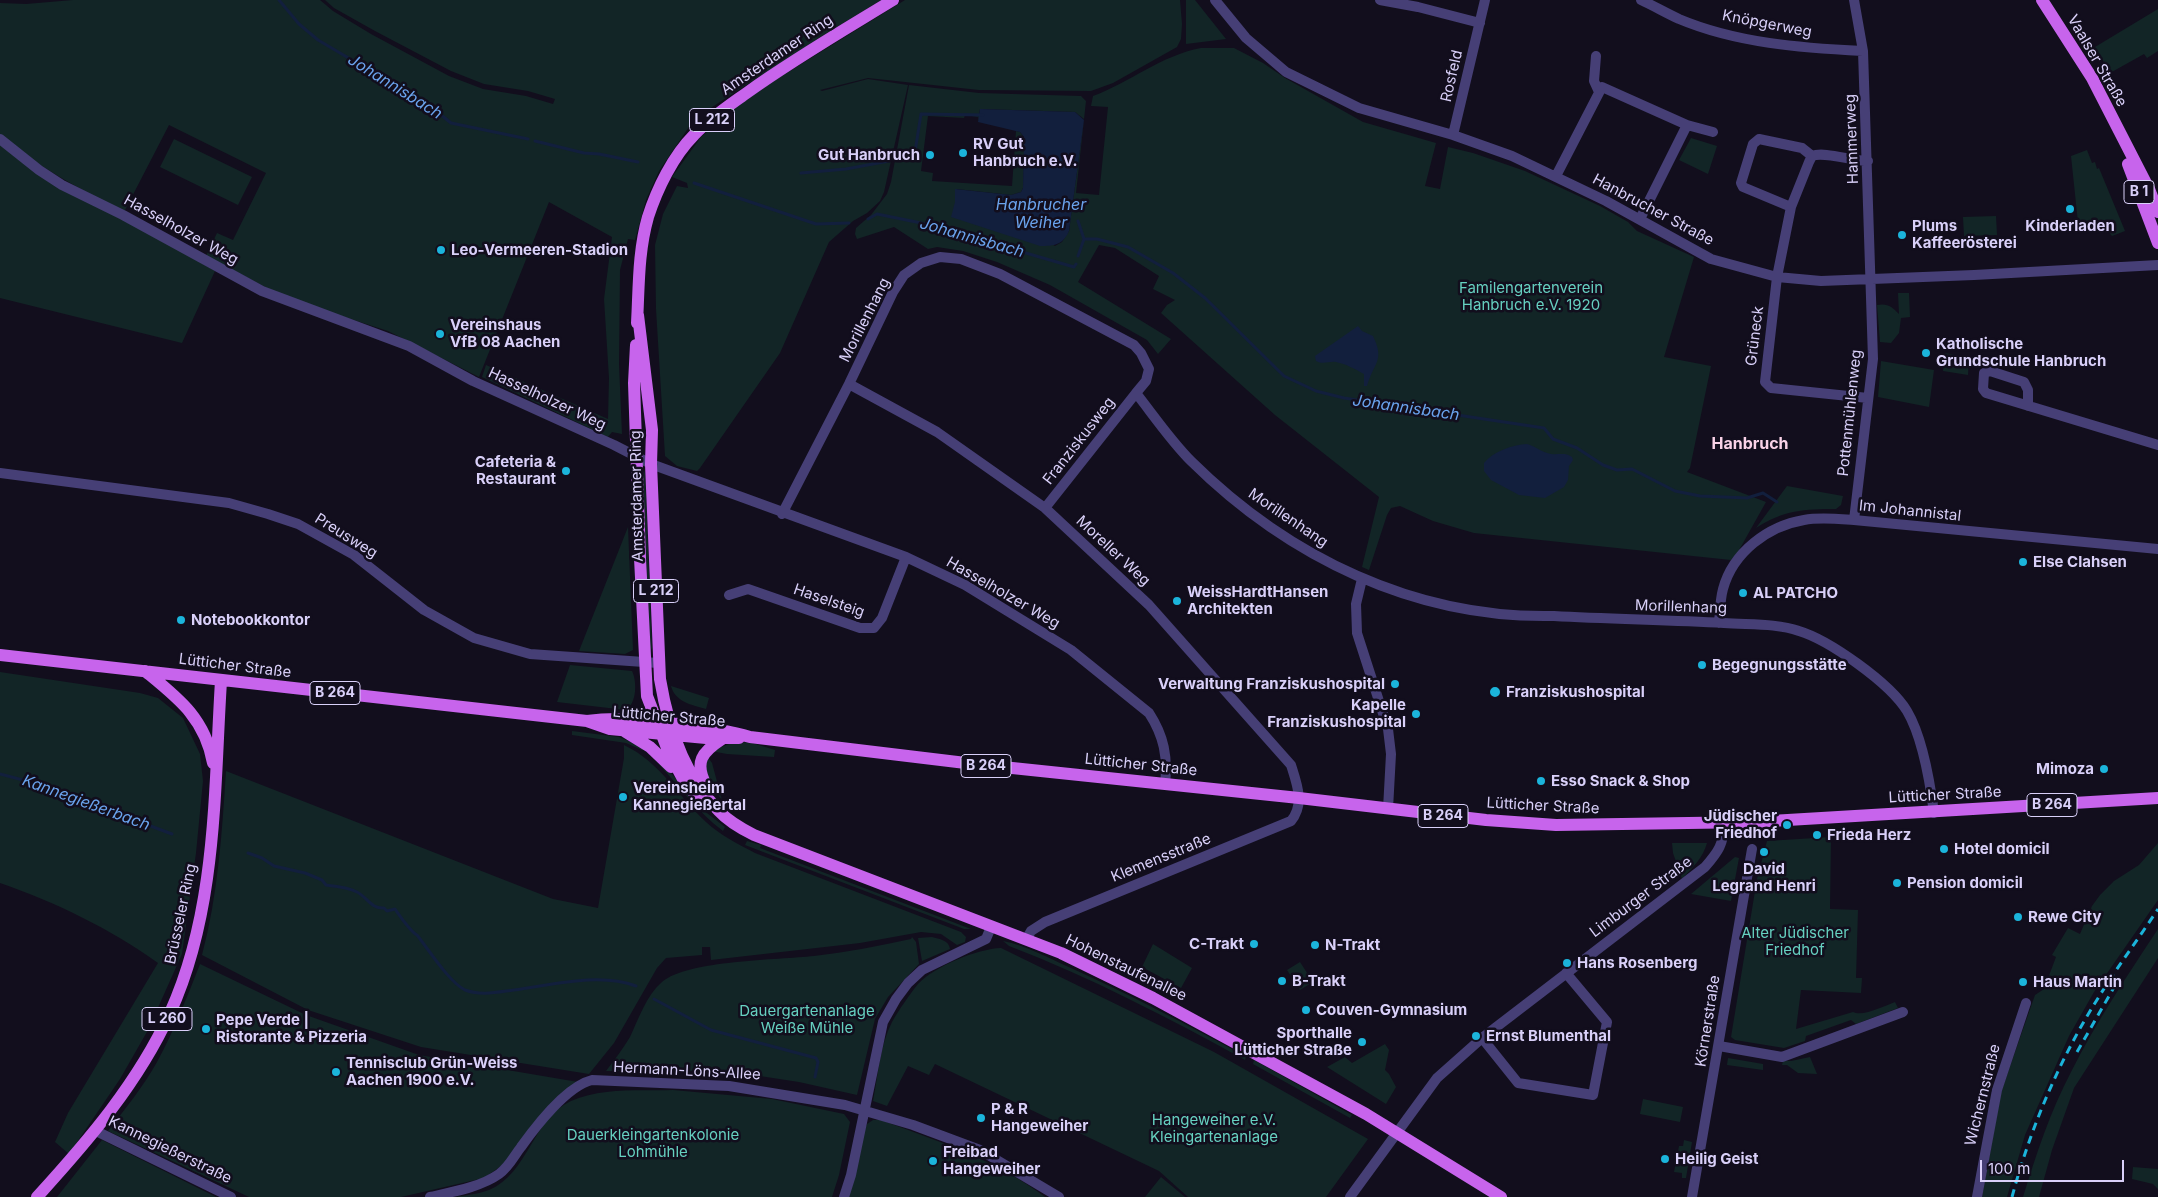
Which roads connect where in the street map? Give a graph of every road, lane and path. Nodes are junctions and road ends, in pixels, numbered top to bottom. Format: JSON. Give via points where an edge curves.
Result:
{"nodes":[{"id":1,"x":892,"y":0,"type":"edge"},
{"id":2,"x":1215,"y":0,"type":"edge"},
{"id":3,"x":1380,"y":0,"type":"edge"},
{"id":4,"x":1485,"y":0,"type":"edge"},
{"id":5,"x":1641,"y":0,"type":"edge"},
{"id":6,"x":1854,"y":0,"type":"edge"},
{"id":7,"x":2042,"y":0,"type":"edge"},
{"id":8,"x":1480,"y":23,"type":"junction"},
{"id":9,"x":1863,"y":50,"type":"junction"},
{"id":10,"x":1596,"y":56,"type":"dead end"},
{"id":11,"x":1599,"y":92,"type":"junction"},
{"id":12,"x":1687,"y":126,"type":"junction"},
{"id":13,"x":1713,"y":132,"type":"dead end"},
{"id":14,"x":1453,"y":135,"type":"junction"},
{"id":15,"x":0,"y":139,"type":"edge"},
{"id":16,"x":2122,"y":140,"type":"junction"},
{"id":17,"x":1812,"y":156,"type":"junction"},
{"id":18,"x":1868,"y":161,"type":"junction"},
{"id":19,"x":1556,"y":176,"type":"junction"},
{"id":20,"x":1791,"y":207,"type":"junction"},
{"id":21,"x":2158,"y":212,"type":"edge"},
{"id":22,"x":1640,"y":219,"type":"junction"},
{"id":23,"x":2158,"y":243,"type":"edge"},
{"id":24,"x":2158,"y":265,"type":"edge"},
{"id":25,"x":1778,"y":277,"type":"junction"},
{"id":26,"x":1870,"y":278,"type":"junction"},
{"id":27,"x":638,"y":315,"type":"junction"},
{"id":28,"x":849,"y":384,"type":"junction"},
{"id":29,"x":1136,"y":393,"type":"junction"},
{"id":30,"x":1868,"y":398,"type":"junction"},
{"id":31,"x":2028,"y":406,"type":"junction"},
{"id":32,"x":2158,"y":445,"type":"edge"},
{"id":33,"x":637,"y":458,"type":"junction"},
{"id":34,"x":651,"y":464,"type":"junction"},
{"id":35,"x":0,"y":474,"type":"edge"},
{"id":36,"x":1045,"y":508,"type":"junction"},
{"id":37,"x":782,"y":514,"type":"junction"},
{"id":38,"x":1854,"y":520,"type":"junction"},
{"id":39,"x":2158,"y":549,"type":"edge"},
{"id":40,"x":906,"y":557,"type":"junction"},
{"id":41,"x":1362,"y":580,"type":"junction"},
{"id":42,"x":729,"y":595,"type":"dead end"},
{"id":43,"x":1719,"y":623,"type":"junction"},
{"id":44,"x":0,"y":655,"type":"edge"},
{"id":45,"x":651,"y":663,"type":"junction"},
{"id":46,"x":144,"y":671,"type":"junction"},
{"id":47,"x":221,"y":681,"type":"junction"},
{"id":48,"x":586,"y":721,"type":"junction"},
{"id":49,"x":666,"y":729,"type":"junction"},
{"id":50,"x":622,"y":730,"type":"junction"},
{"id":51,"x":750,"y":737,"type":"junction"},
{"id":52,"x":722,"y":739,"type":"junction"},
{"id":53,"x":683,"y":779,"type":"junction"},
{"id":54,"x":216,"y":780,"type":"junction"},
{"id":55,"x":1165,"y":784,"type":"junction"},
{"id":56,"x":1299,"y":798,"type":"junction"},
{"id":57,"x":2158,"y":798,"type":"edge"},
{"id":58,"x":717,"y":809,"type":"junction"},
{"id":59,"x":1388,"y":809,"type":"junction"},
{"id":60,"x":1934,"y":812,"type":"junction"},
{"id":61,"x":1725,"y":822,"type":"junction"},
{"id":62,"x":1752,"y":849,"type":"dead end"},
{"id":63,"x":991,"y":926,"type":"junction"},
{"id":64,"x":1026,"y":940,"type":"junction"},
{"id":65,"x":1566,"y":973,"type":"junction"},
{"id":66,"x":2026,"y":1003,"type":"dead end"},
{"id":67,"x":1903,"y":1012,"type":"dead end"},
{"id":68,"x":1482,"y":1038,"type":"junction"},
{"id":69,"x":1720,"y":1046,"type":"junction"},
{"id":70,"x":864,"y":1110,"type":"junction"},
{"id":71,"x":96,"y":1131,"type":"junction"},
{"id":72,"x":1397,"y":1132,"type":"junction"},
{"id":73,"x":37,"y":1197,"type":"edge"},
{"id":74,"x":231,"y":1197,"type":"edge"},
{"id":75,"x":430,"y":1197,"type":"edge"},
{"id":76,"x":844,"y":1197,"type":"edge"},
{"id":77,"x":1059,"y":1197,"type":"edge"},
{"id":78,"x":1350,"y":1197,"type":"edge"},
{"id":79,"x":1500,"y":1197,"type":"edge"},
{"id":80,"x":1692,"y":1197,"type":"edge"},
{"id":81,"x":1977,"y":1197,"type":"edge"}],
"edges":[{"from":1,"to":27,"type":"main road","name":"Amsterdamer Ring","number":"L 212","via":[[783,67],[694,135],[659,188],[648,216],[641,245]]},
{"from":2,"to":14,"type":"street","name":"Hanbrucher Straße","via":[[1246,38],[1286,72],[1358,108]]},
{"from":3,"to":8,"type":"street"},
{"from":4,"to":8,"type":"street","name":"Rosfeld"},
{"from":5,"to":9,"type":"street","name":"Knöpgerweg","via":[[1680,19],[1735,36],[1807,48]]},
{"from":6,"to":9,"type":"street","name":"Hammerweg"},
{"from":7,"to":16,"type":"main road","name":"Vaalser Straße","number":"B 1","via":[[2089,73]]},
{"from":8,"to":14,"type":"street","name":"Rosfeld"},
{"from":9,"to":18,"type":"street","name":"Hammerweg"},
{"from":10,"to":11,"type":"street","via":[[1594,81]]},
{"from":11,"to":12,"type":"street","via":[[1602,87],[1609,89]]},
{"from":11,"to":19,"type":"street"},
{"from":12,"to":13,"type":"street"},
{"from":12,"to":22,"type":"street"},
{"from":14,"to":19,"type":"street","name":"Hanbrucher Straße"},
{"from":15,"to":33,"type":"street","name":"Hasselholzer Weg","via":[[62,185],[262,291],[410,346],[473,381]]},
{"from":16,"to":21,"type":"main road","name":"Vaalser Straße","number":"B 1"},
{"from":16,"to":23,"type":"main road","name":"Vaalser Straße","number":"B 1"},
{"from":17,"to":18,"type":"street","via":[[1819,154]]},
{"from":17,"to":20,"type":"street","name":"Grüneck"},
{"from":17,"to":20,"type":"street","via":[[1802,148],[1759,140],[1752,144],[1741,183],[1743,187]]},
{"from":18,"to":26,"type":"street","name":"Hammerweg"},
{"from":19,"to":22,"type":"street","name":"Hanbrucher Straße"},
{"from":20,"to":25,"type":"street","name":"Grüneck"},
{"from":22,"to":25,"type":"street","name":"Hanbrucher Straße","via":[[1711,259]]},
{"from":24,"to":26,"type":"street","name":"Hanbrucher Straße"},
{"from":25,"to":26,"type":"street","name":"Hanbrucher Straße","via":[[1821,281]]},
{"from":25,"to":30,"type":"street","name":"Grüneck","via":[[1765,382],[1770,388]]},
{"from":26,"to":30,"type":"street","name":"Pottenmühlenweg","via":[[1873,359]]},
{"from":27,"to":33,"type":"main road","name":"Amsterdamer Ring","number":"L 212","via":[[634,383]]},
{"from":27,"to":34,"type":"main road","name":"Amsterdamer Ring","number":"L 212","via":[[652,430]]},
{"from":28,"to":29,"type":"street","name":"Morillenhang","via":[[904,275],[921,263],[940,257],[961,259],[1000,274],[1134,345],[1149,369],[1146,381]]},
{"from":28,"to":36,"type":"street","name":"Moreller Weg","via":[[937,432]]},
{"from":28,"to":37,"type":"street","name":"Morillenhang"},
{"from":29,"to":36,"type":"street","name":"Franziskusweg"},
{"from":29,"to":41,"type":"street","name":"Morillenhang","via":[[1190,460],[1238,504],[1320,559]]},
{"from":30,"to":38,"type":"street","name":"Pottenmühlenweg"},
{"from":31,"to":31,"type":"street","via":[[2028,390],[2024,382],[1990,371],[1984,373],[1983,389],[1986,393]]},
{"from":31,"to":32,"type":"street"},
{"from":33,"to":34,"type":"street","name":"Hasselholzer Weg"},
{"from":33,"to":45,"type":"main road","name":"Amsterdamer Ring","number":"L 212"},
{"from":34,"to":37,"type":"street","name":"Hasselholzer Weg"},
{"from":34,"to":45,"type":"main road","name":"Amsterdamer Ring","number":"L 212"},
{"from":35,"to":45,"type":"street","name":"Preusweg","via":[[229,503],[268,514],[298,524],[354,555],[424,610],[474,638],[530,654]]},
{"from":36,"to":56,"type":"street","name":"Moreller Weg","via":[[1149,605],[1291,765],[1300,790]]},
{"from":37,"to":40,"type":"street","name":"Hasselholzer Weg"},
{"from":38,"to":39,"type":"street","name":"Im Johannistal"},
{"from":38,"to":43,"type":"street","name":"Im Johannistal","via":[[1806,519],[1783,526],[1754,542],[1735,565],[1723,587]]},
{"from":40,"to":42,"type":"street","name":"Haselsteig","via":[[882,618],[874,628],[860,628],[748,589]]},
{"from":40,"to":55,"type":"street","name":"Hasselholzer Weg","via":[[965,585],[1071,650],[1138,703],[1149,713],[1163,738]]},
{"from":41,"to":43,"type":"street","name":"Morillenhang","via":[[1475,612],[1524,617]]},
{"from":41,"to":59,"type":"street","via":[[1356,604],[1358,633],[1388,729],[1391,754]]},
{"from":43,"to":60,"type":"street","name":"Morillenhang","via":[[1797,630],[1819,638],[1894,694],[1914,726]]},
{"from":44,"to":46,"type":"main road","name":"Lütticher Straße","number":"B 264"},
{"from":45,"to":49,"type":"main road","name":"Amsterdamer Ring","number":"L 212","via":[[664,704]]},
{"from":46,"to":47,"type":"main road","name":"Lütticher Straße","number":"B 264"},
{"from":46,"to":54,"type":"main road","via":[[189,709],[211,752]]},
{"from":47,"to":48,"type":"main road","name":"Lütticher Straße","number":"B 264"},
{"from":47,"to":54,"type":"main road","name":"Brüsseler Ring","number":"L 260"},
{"from":48,"to":49,"type":"main road","name":"Lütticher Straße","number":"B 264","via":[[609,718]]},
{"from":48,"to":50,"type":"main road","name":"Lütticher Straße","number":"B 264"},
{"from":49,"to":50,"type":"main road","name":"Lütticher Straße","number":"B 264"},
{"from":49,"to":51,"type":"main road","name":"Lütticher Straße","number":"B 264","via":[[730,731]]},
{"from":49,"to":52,"type":"main road","name":"Lütticher Straße","number":"B 264"},
{"from":49,"to":53,"type":"main road","name":"Hohenstaufenallee"},
{"from":49,"to":58,"type":"main road","name":"Hohenstaufenallee","via":[[695,780]]},
{"from":50,"to":53,"type":"main road","via":[[659,754]]},
{"from":51,"to":52,"type":"main road","name":"Lütticher Straße","number":"B 264"},
{"from":51,"to":55,"type":"main road","name":"Lütticher Straße","number":"B 264"},
{"from":52,"to":58,"type":"main road","via":[[704,752],[700,766],[700,773]]},
{"from":53,"to":58,"type":"main road","name":"Hohenstaufenallee","via":[[702,802]]},
{"from":54,"to":71,"type":"main road","name":"Brüsseler Ring","number":"L 260","via":[[205,887],[185,974],[170,1013],[145,1060]]},
{"from":55,"to":56,"type":"main road","name":"Lütticher Straße","number":"B 264"},
{"from":56,"to":59,"type":"main road","name":"Lütticher Straße","number":"B 264"},
{"from":56,"to":64,"type":"street","name":"Klemensstraße","via":[[1296,815],[1291,821],[1045,922],[1031,931]]},
{"from":57,"to":60,"type":"main road","name":"Lütticher Straße","number":"B 264"},
{"from":58,"to":63,"type":"main road","name":"Hohenstaufenallee","via":[[754,835]]},
{"from":59,"to":61,"type":"main road","name":"Lütticher Straße","number":"B 264","via":[[1556,825]]},
{"from":60,"to":61,"type":"main road","name":"Lütticher Straße","number":"B 264"},
{"from":61,"to":65,"type":"street","name":"Limburger Straße","via":[[1720,849],[1704,867]]},
{"from":62,"to":69,"type":"street","name":"Körnerstraße"},
{"from":63,"to":64,"type":"main road","name":"Hohenstaufenallee"},
{"from":63,"to":70,"type":"street","via":[[986,939],[922,970],[896,999],[883,1022]]},
{"from":64,"to":72,"type":"main road","name":"Hohenstaufenallee","via":[[1061,953],[1153,998]]},
{"from":65,"to":68,"type":"street","name":"Limburger Straße"},
{"from":65,"to":68,"type":"street","via":[[1607,1022],[1593,1095],[1518,1083]]},
{"from":66,"to":81,"type":"street","name":"Wichernstraße","via":[[1997,1090]]},
{"from":67,"to":69,"type":"street","via":[[1782,1057]]},
{"from":68,"to":72,"type":"street","name":"Limburger Straße","via":[[1437,1078]]},
{"from":69,"to":80,"type":"street","name":"Körnerstraße"},
{"from":70,"to":75,"type":"street","name":"Hermann-Löns-Allee","via":[[729,1086],[592,1080],[582,1083],[547,1114],[500,1174],[485,1182]]},
{"from":70,"to":76,"type":"street"},
{"from":70,"to":77,"type":"street","name":"Hermann-Löns-Allee","via":[[980,1150]]},
{"from":71,"to":73,"type":"main road","name":"Brüsseler Ring","number":"L 260"},
{"from":71,"to":74,"type":"street","name":"Kannegießerstraße"},
{"from":72,"to":78,"type":"street","name":"Limburger Straße"},
{"from":72,"to":79,"type":"main road","name":"Hohenstaufenallee"}]}
